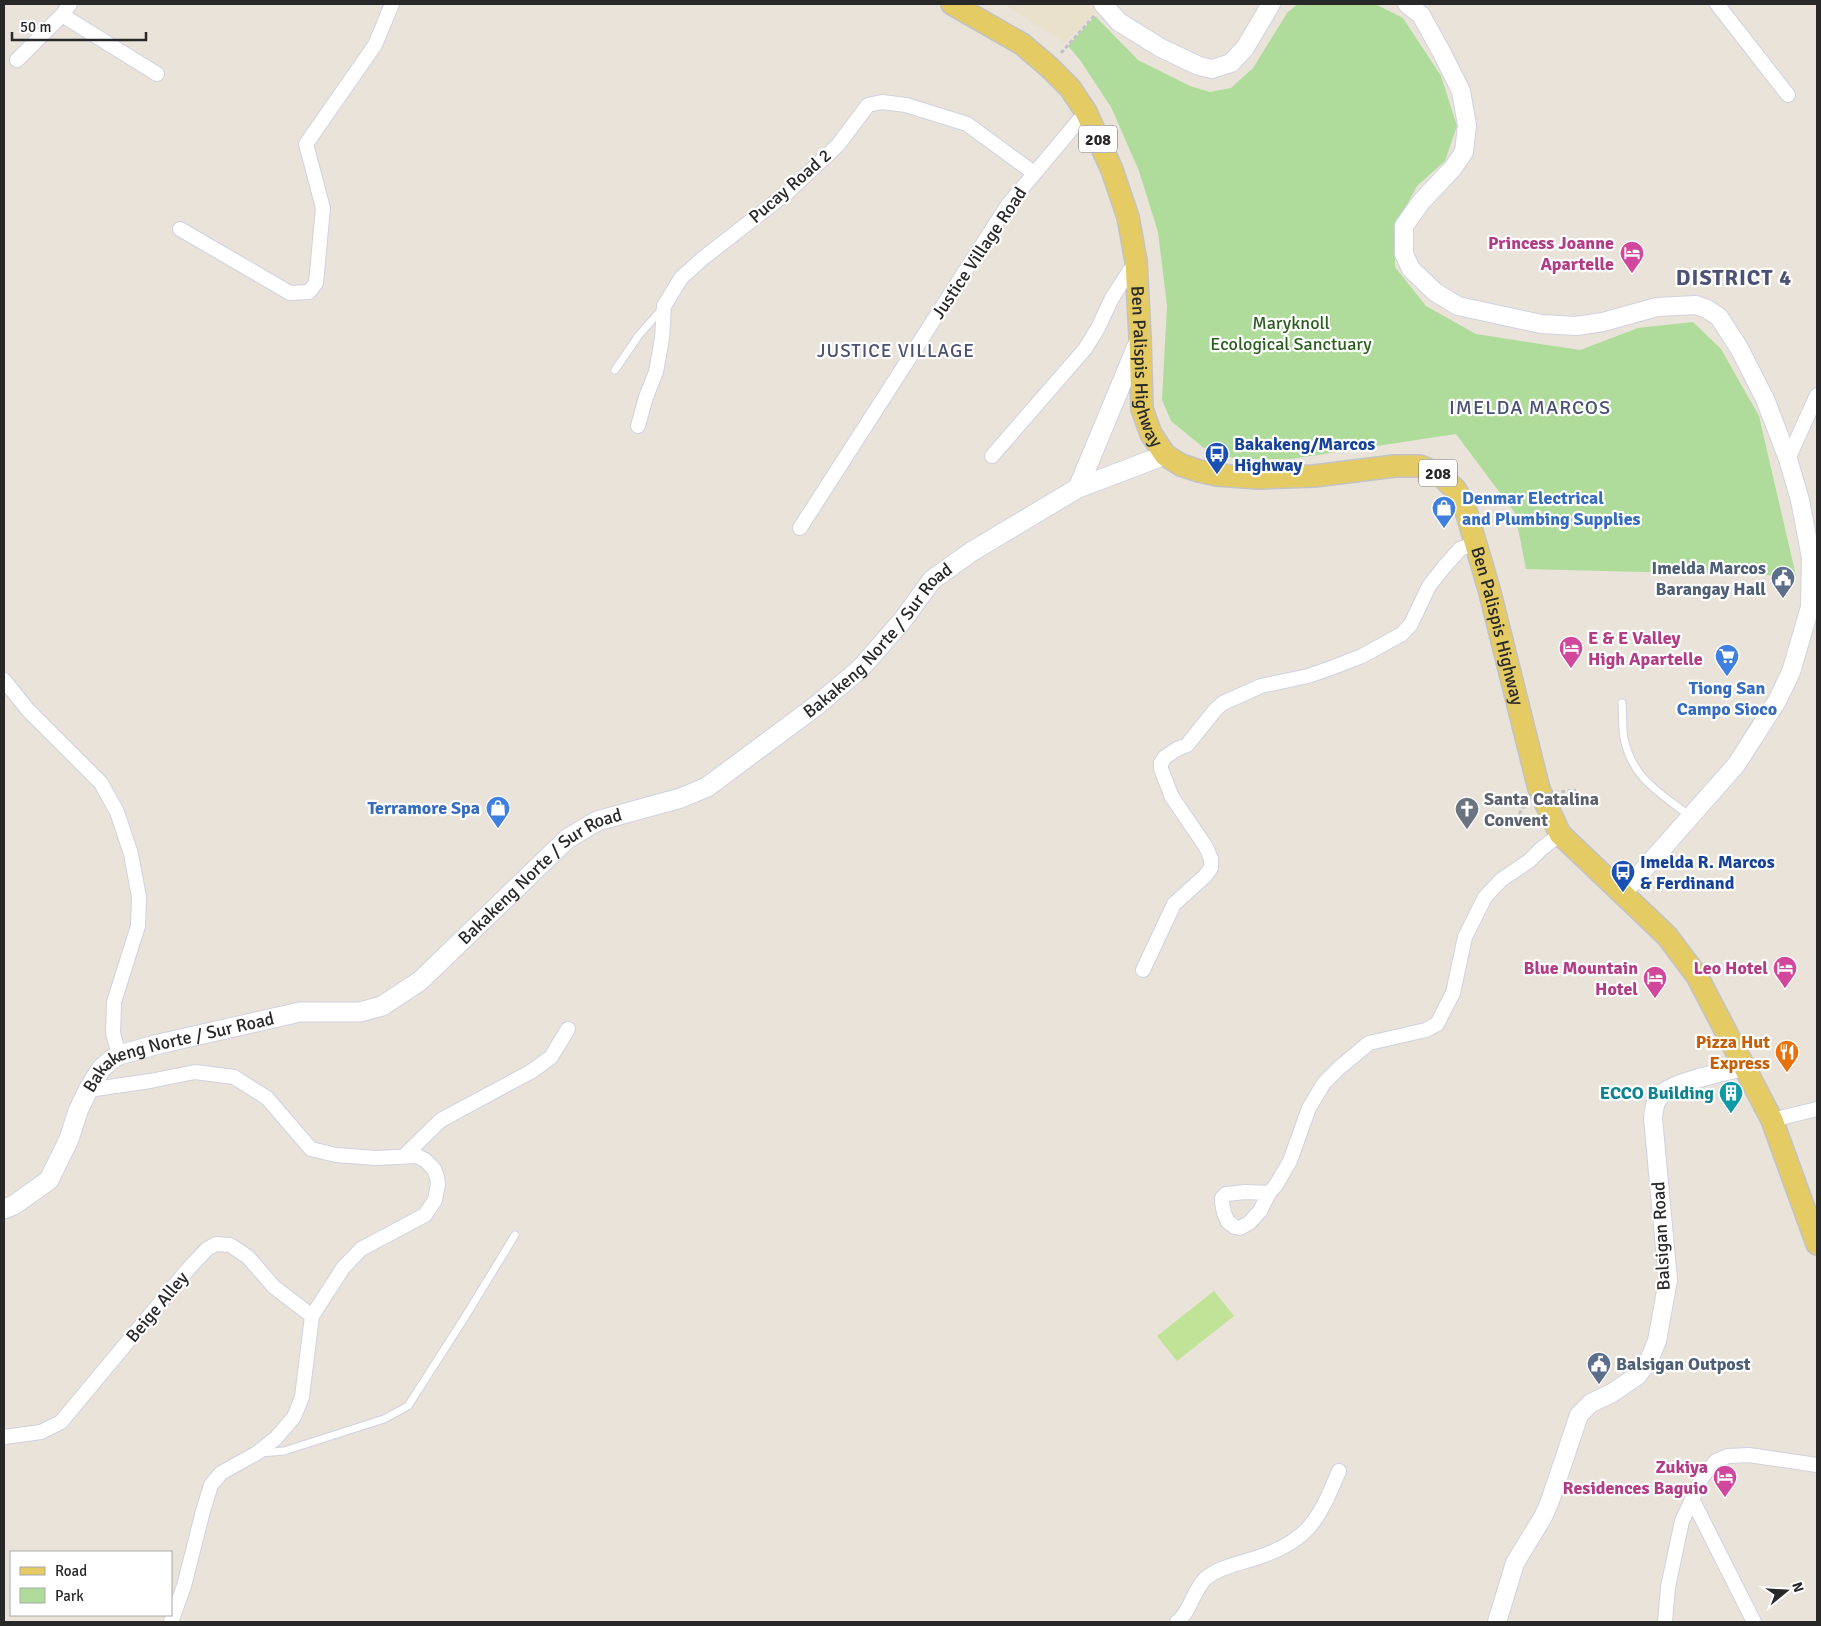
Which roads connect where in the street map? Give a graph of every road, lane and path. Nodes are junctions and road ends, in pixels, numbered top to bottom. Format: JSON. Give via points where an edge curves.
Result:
{"nodes":[{"id":1,"x":70,"y":4,"type":"edge"},
{"id":2,"x":392,"y":4,"type":"edge"},
{"id":3,"x":952,"y":4,"type":"edge"},
{"id":4,"x":1103,"y":4,"type":"edge"},
{"id":5,"x":1271,"y":4,"type":"edge"},
{"id":6,"x":1407,"y":4,"type":"edge"},
{"id":7,"x":1717,"y":4,"type":"edge"},
{"id":8,"x":62,"y":15,"type":"junction"},
{"id":9,"x":17,"y":60,"type":"dead end"},
{"id":10,"x":1049,"y":66,"type":"junction"},
{"id":11,"x":157,"y":74,"type":"dead end"},
{"id":12,"x":1788,"y":95,"type":"dead end"},
{"id":13,"x":1086,"y":112,"type":"junction"},
{"id":14,"x":1034,"y":173,"type":"junction"},
{"id":15,"x":180,"y":229,"type":"dead end"},
{"id":16,"x":1136,"y":261,"type":"junction"},
{"id":17,"x":664,"y":306,"type":"junction"},
{"id":18,"x":1140,"y":337,"type":"junction"},
{"id":19,"x":615,"y":370,"type":"dead end"},
{"id":20,"x":1817,"y":395,"type":"edge"},
{"id":21,"x":638,"y":426,"type":"dead end"},
{"id":22,"x":1165,"y":455,"type":"junction"},
{"id":23,"x":992,"y":456,"type":"dead end"},
{"id":24,"x":1788,"y":459,"type":"junction"},
{"id":25,"x":1078,"y":488,"type":"junction"},
{"id":26,"x":800,"y":528,"type":"dead end"},
{"id":27,"x":1476,"y":543,"type":"junction"},
{"id":28,"x":1814,"y":607,"type":"edge"},
{"id":29,"x":4,"y":680,"type":"edge"},
{"id":30,"x":1622,"y":703,"type":"dead end"},
{"id":31,"x":1576,"y":790,"type":"dead end"},
{"id":32,"x":1519,"y":814,"type":"dead end"},
{"id":33,"x":1692,"y":817,"type":"junction"},
{"id":34,"x":1560,"y":834,"type":"junction"},
{"id":35,"x":1623,"y":893,"type":"junction"},
{"id":36,"x":1143,"y":970,"type":"dead end"},
{"id":37,"x":568,"y":1029,"type":"dead end"},
{"id":38,"x":119,"y":1055,"type":"junction"},
{"id":39,"x":1744,"y":1067,"type":"junction"},
{"id":40,"x":88,"y":1090,"type":"junction"},
{"id":41,"x":1817,"y":1109,"type":"edge"},
{"id":42,"x":1772,"y":1120,"type":"junction"},
{"id":43,"x":404,"y":1156,"type":"junction"},
{"id":44,"x":1269,"y":1193,"type":"dead end"},
{"id":45,"x":4,"y":1209,"type":"edge"},
{"id":46,"x":515,"y":1235,"type":"dead end"},
{"id":47,"x":1817,"y":1244,"type":"edge"},
{"id":48,"x":312,"y":1316,"type":"junction"},
{"id":49,"x":4,"y":1437,"type":"edge"},
{"id":50,"x":257,"y":1453,"type":"junction"},
{"id":51,"x":1817,"y":1465,"type":"edge"},
{"id":52,"x":1339,"y":1471,"type":"dead end"},
{"id":53,"x":1692,"y":1499,"type":"junction"},
{"id":54,"x":171,"y":1622,"type":"edge"},
{"id":55,"x":1177,"y":1622,"type":"edge"},
{"id":56,"x":1497,"y":1622,"type":"edge"},
{"id":57,"x":1665,"y":1622,"type":"edge"},
{"id":58,"x":1754,"y":1622,"type":"edge"}],
"edges":[{"from":1,"to":8,"type":"street"},
{"from":2,"to":15,"type":"street","via":[[374,45],[306,144],[323,208],[316,283],[309,292],[290,294]]},
{"from":3,"to":10,"type":"main road","name":"Ben Palispis Highway","number":"208","via":[[1022,44]]},
{"from":4,"to":5,"type":"street","via":[[1119,22],[1160,48],[1212,69],[1231,63],[1245,48]]},
{"from":4,"to":10,"type":"path"},
{"from":6,"to":24,"type":"street","via":[[1421,15],[1461,91],[1466,125],[1464,152],[1404,226],[1404,254],[1411,269],[1435,292],[1458,306],[1541,324],[1585,325],[1657,307],[1696,305],[1707,309],[1719,317],[1739,348],[1765,399]]},
{"from":7,"to":12,"type":"street"},
{"from":8,"to":9,"type":"street"},
{"from":8,"to":11,"type":"street"},
{"from":10,"to":13,"type":"main road","name":"Ben Palispis Highway","number":"208","via":[[1070,88]]},
{"from":13,"to":14,"type":"street","name":"Justice Village Road"},
{"from":13,"to":16,"type":"main road","name":"Ben Palispis Highway","number":"208","via":[[1112,170],[1128,217]]},
{"from":14,"to":17,"type":"street","name":"Pucay Road 2","via":[[967,124],[906,105],[882,102],[868,106],[838,145],[788,192],[682,278]]},
{"from":14,"to":26,"type":"street","name":"Justice Village Road","via":[[1007,206]]},
{"from":16,"to":18,"type":"main road","name":"Ben Palispis Highway","number":"208"},
{"from":16,"to":23,"type":"street","via":[[1085,349]]},
{"from":17,"to":19,"type":"lane"},
{"from":17,"to":21,"type":"street","name":"Pucay Road 2","via":[[656,372]]},
{"from":18,"to":22,"type":"main road","name":"Ben Palispis Highway","number":"208","via":[[1142,409],[1151,434]]},
{"from":18,"to":25,"type":"main road"},
{"from":20,"to":24,"type":"street"},
{"from":22,"to":25,"type":"main road","name":"Bakakeng Norte / Sur Road"},
{"from":22,"to":27,"type":"main road","name":"Ben Palispis Highway","number":"208","via":[[1199,471],[1258,478],[1420,466],[1439,474],[1455,488],[1464,504]]},
{"from":24,"to":28,"type":"street","via":[[1800,500]]},
{"from":25,"to":38,"type":"main road","name":"Bakakeng Norte / Sur Road","via":[[971,552],[932,580],[860,669],[707,787],[681,798],[597,821],[567,839],[420,981],[382,1006],[360,1012],[300,1012]]},
{"from":27,"to":34,"type":"main road","name":"Ben Palispis Highway","number":"208","via":[[1539,789]]},
{"from":27,"to":36,"type":"street","via":[[1460,549],[1429,586],[1402,634],[1362,656],[1331,668],[1261,686],[1230,699],[1216,709],[1187,745],[1164,757],[1161,769],[1172,797],[1212,859],[1206,876],[1174,904]]},
{"from":28,"to":33,"type":"street","via":[[1777,701],[1736,765]]},
{"from":29,"to":38,"type":"street","via":[[28,710],[101,782],[117,812],[131,854],[139,897],[138,926],[114,1002],[112,1033]]},
{"from":30,"to":33,"type":"lane","via":[[1624,739],[1634,766],[1644,780]]},
{"from":31,"to":32,"type":"path","bridge":true,"via":[[1524,796],[1525,805]]},
{"from":33,"to":35,"type":"street"},
{"from":34,"to":35,"type":"main road","name":"Ben Palispis Highway","number":"208"},
{"from":34,"to":44,"type":"street","via":[[1530,861],[1501,880],[1485,897],[1465,937],[1453,993],[1437,1024],[1426,1030],[1369,1043],[1324,1083],[1309,1108],[1290,1161]]},
{"from":35,"to":39,"type":"main road","name":"Ben Palispis Highway","number":"208","via":[[1667,936],[1696,976]]},
{"from":37,"to":43,"type":"street","via":[[552,1058],[441,1120]]},
{"from":38,"to":40,"type":"main road","name":"Bakakeng Norte / Sur Road","via":[[101,1069]]},
{"from":39,"to":42,"type":"main road","name":"Ben Palispis Highway","number":"208"},
{"from":39,"to":56,"type":"street","name":"Balsigan Road","via":[[1684,1083],[1662,1093],[1655,1104],[1653,1118],[1668,1280],[1657,1341],[1638,1376],[1591,1403],[1578,1415],[1550,1501],[1516,1563]]},
{"from":40,"to":43,"type":"street","via":[[195,1072],[234,1077],[267,1098],[311,1148],[336,1155]]},
{"from":40,"to":45,"type":"main road","name":"Bakakeng Norte / Sur Road","via":[[49,1180]]},
{"from":41,"to":42,"type":"street"},
{"from":42,"to":47,"type":"main road","name":"Ben Palispis Highway","number":"208"},
{"from":43,"to":48,"type":"street","via":[[417,1156],[434,1169],[438,1184],[435,1200],[425,1215],[362,1249],[344,1268]]},
{"from":46,"to":50,"type":"lane","via":[[408,1406],[384,1420],[284,1452]]},
{"from":48,"to":49,"type":"street","name":"Beige Alley","via":[[274,1287],[248,1257],[230,1244],[216,1244],[189,1268],[60,1422],[41,1432]]},
{"from":48,"to":50,"type":"street","via":[[302,1397],[294,1417]]},
{"from":50,"to":54,"type":"street","via":[[221,1473],[211,1485]]},
{"from":51,"to":53,"type":"street","via":[[1749,1455],[1728,1456],[1716,1461],[1703,1476]]},
{"from":52,"to":55,"type":"street","via":[[1306,1532],[1282,1548],[1240,1562],[1206,1579]]},
{"from":53,"to":57,"type":"street","via":[[1675,1549]]},
{"from":53,"to":58,"type":"street"}]}
